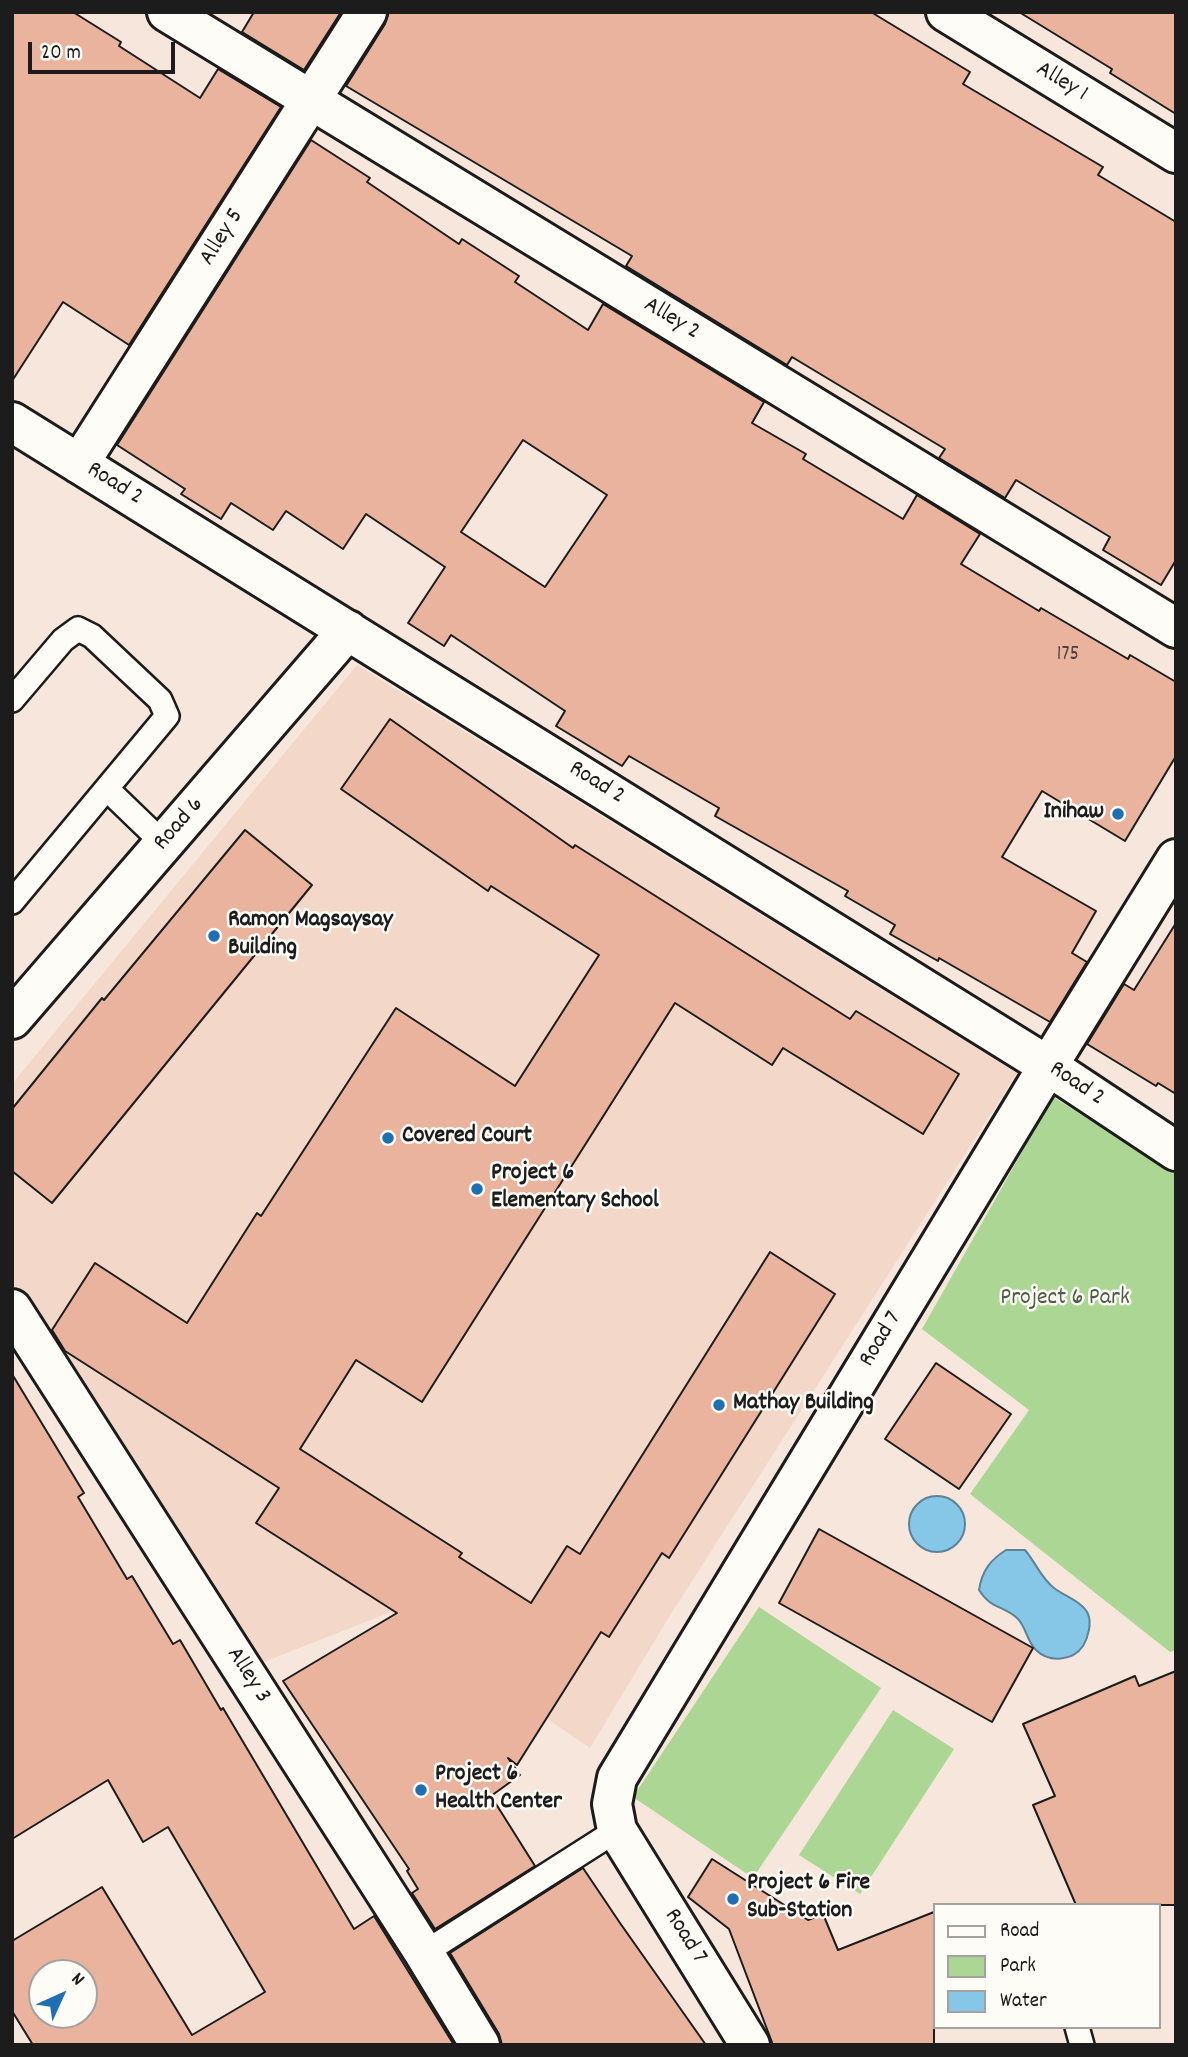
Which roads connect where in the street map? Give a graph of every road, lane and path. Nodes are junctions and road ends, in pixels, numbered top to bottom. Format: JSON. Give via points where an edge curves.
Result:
{"nodes":[{"id":1,"x":167,"y":12,"type":"edge"},
{"id":2,"x":367,"y":12,"type":"edge"},
{"id":3,"x":946,"y":12,"type":"edge"},
{"id":4,"x":310,"y":101,"type":"junction"},
{"id":5,"x":1176,"y":153,"type":"edge"},
{"id":6,"x":12,"y":422,"type":"edge"},
{"id":7,"x":79,"y":464,"type":"junction"},
{"id":8,"x":1176,"y":628,"type":"edge"},
{"id":9,"x":348,"y":630,"type":"junction"},
{"id":10,"x":12,"y":700,"type":"edge"},
{"id":11,"x":107,"y":789,"type":"junction"},
{"id":12,"x":164,"y":844,"type":"junction"},
{"id":13,"x":1176,"y":859,"type":"edge"},
{"id":14,"x":12,"y":902,"type":"edge"},
{"id":15,"x":12,"y":1019,"type":"edge"},
{"id":16,"x":1048,"y":1066,"type":"junction"},
{"id":17,"x":1176,"y":1151,"type":"edge"},
{"id":18,"x":12,"y":1309,"type":"edge"},
{"id":19,"x":617,"y":1830,"type":"junction"},
{"id":20,"x":424,"y":1953,"type":"junction"},
{"id":21,"x":480,"y":2045,"type":"edge"},
{"id":22,"x":750,"y":2045,"type":"edge"}],
"edges":[{"from":1,"to":4,"type":"street","name":"Alley 2"},
{"from":2,"to":4,"type":"street","name":"Alley 5"},
{"from":3,"to":5,"type":"street","name":"Alley 1"},
{"from":4,"to":7,"type":"street","name":"Alley 5"},
{"from":4,"to":8,"type":"street","name":"Alley 2"},
{"from":6,"to":7,"type":"street","name":"Road 2"},
{"from":7,"to":9,"type":"street","name":"Road 2"},
{"from":9,"to":12,"type":"street","name":"Road 6"},
{"from":9,"to":16,"type":"street","name":"Road 2"},
{"from":10,"to":11,"type":"lane","via":[[78,629],[92,636],[151,691],[167,716]]},
{"from":11,"to":12,"type":"lane"},
{"from":11,"to":14,"type":"lane"},
{"from":12,"to":15,"type":"street","name":"Road 6"},
{"from":13,"to":16,"type":"street","name":"Road 7"},
{"from":16,"to":17,"type":"street","name":"Road 2"},
{"from":16,"to":19,"type":"street","name":"Road 7","via":[[617,1779],[612,1804]]},
{"from":18,"to":20,"type":"street","name":"Alley 3"},
{"from":19,"to":20,"type":"lane"},
{"from":19,"to":22,"type":"street","name":"Road 7"},
{"from":20,"to":21,"type":"street","name":"Alley 3"}]}
